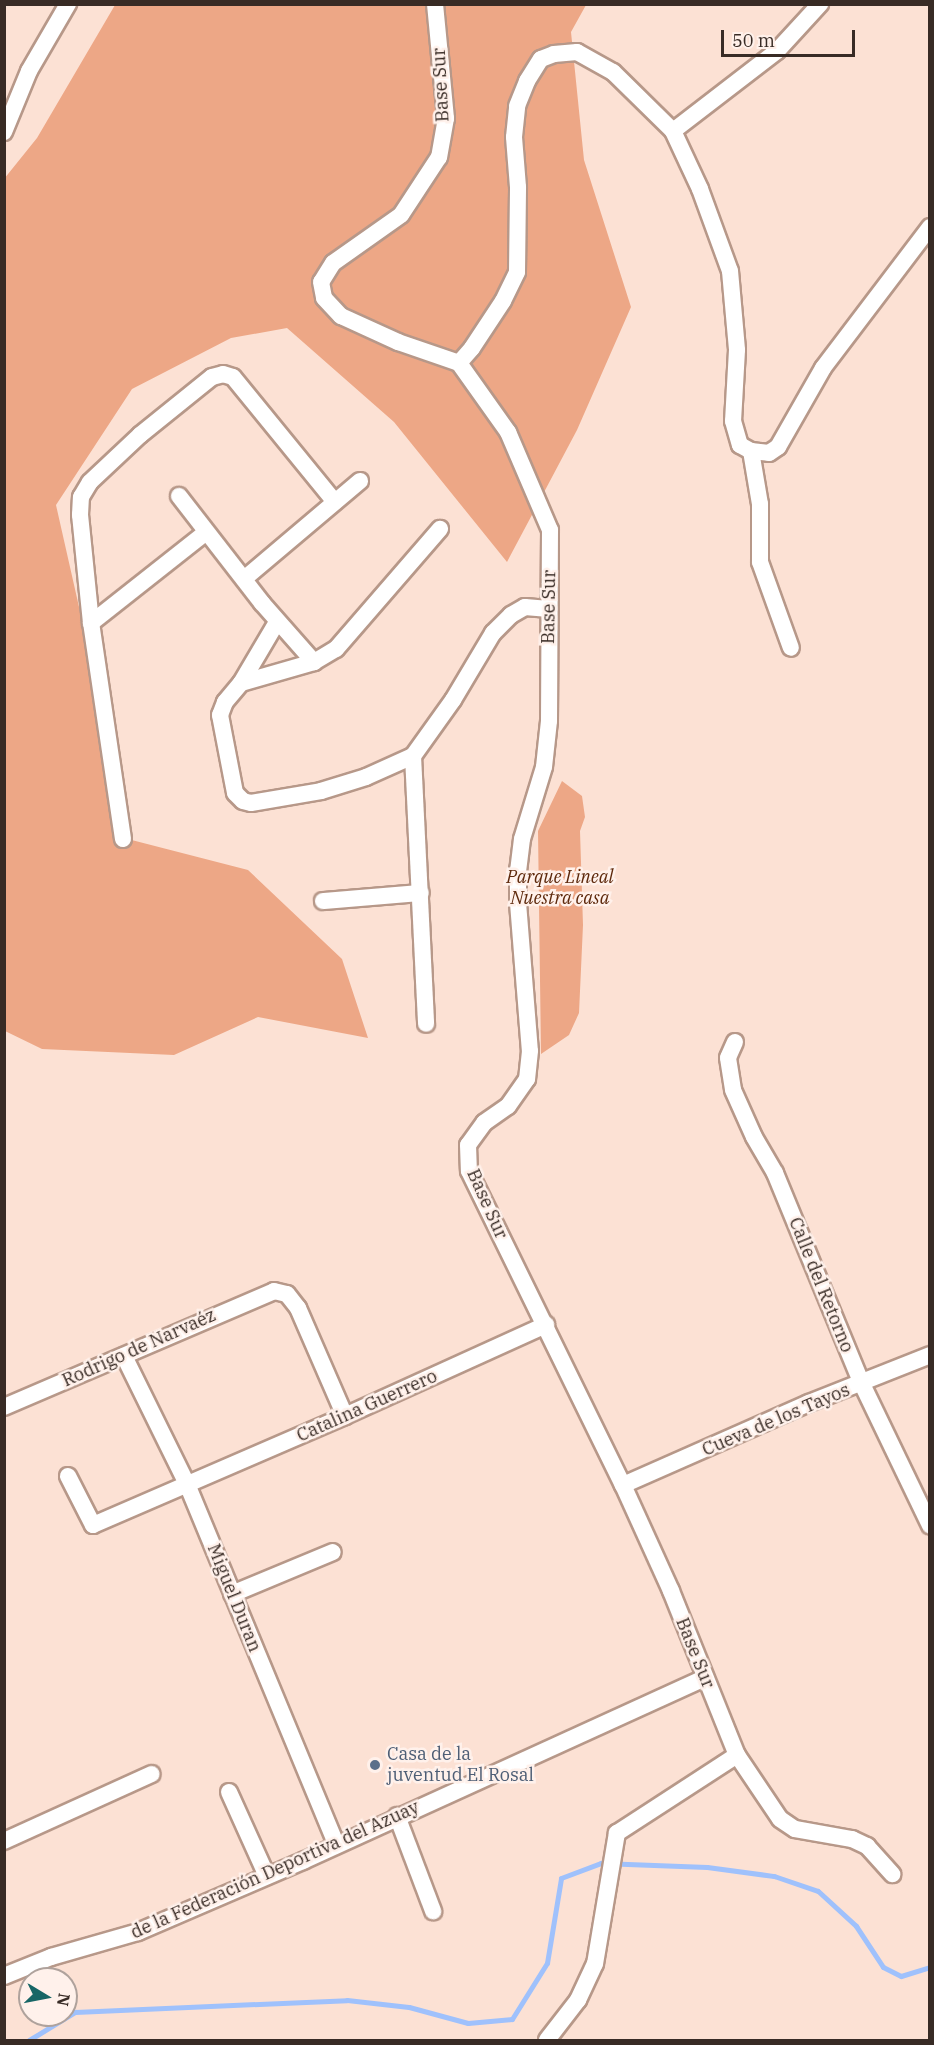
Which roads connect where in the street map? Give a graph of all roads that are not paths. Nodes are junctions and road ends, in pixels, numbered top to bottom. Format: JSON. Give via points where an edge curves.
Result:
{"nodes":[{"id":1,"x":68,"y":4,"type":"edge"},
{"id":2,"x":435,"y":4,"type":"edge"},
{"id":3,"x":820,"y":4,"type":"edge"},
{"id":4,"x":673,"y":131,"type":"junction"},
{"id":5,"x":4,"y":132,"type":"edge"},
{"id":6,"x":930,"y":227,"type":"edge"},
{"id":7,"x":459,"y":363,"type":"junction"},
{"id":8,"x":751,"y":451,"type":"junction"},
{"id":9,"x":360,"y":481,"type":"dead end"},
{"id":10,"x":179,"y":496,"type":"dead end"},
{"id":11,"x":335,"y":502,"type":"junction"},
{"id":12,"x":440,"y":530,"type":"dead end"},
{"id":13,"x":205,"y":533,"type":"junction"},
{"id":14,"x":244,"y":579,"type":"junction"},
{"id":15,"x":549,"y":609,"type":"junction"},
{"id":16,"x":277,"y":622,"type":"junction"},
{"id":17,"x":91,"y":623,"type":"junction"},
{"id":18,"x":791,"y":648,"type":"dead end"},
{"id":19,"x":314,"y":662,"type":"junction"},
{"id":20,"x":241,"y":683,"type":"junction"},
{"id":21,"x":413,"y":756,"type":"junction"},
{"id":22,"x":123,"y":839,"type":"dead end"},
{"id":23,"x":421,"y":893,"type":"junction"},
{"id":24,"x":323,"y":901,"type":"dead end"},
{"id":25,"x":426,"y":1024,"type":"dead end"},
{"id":26,"x":735,"y":1042,"type":"dead end"},
{"id":27,"x":546,"y":1325,"type":"junction"},
{"id":28,"x":930,"y":1355,"type":"edge"},
{"id":29,"x":124,"y":1356,"type":"junction"},
{"id":30,"x":862,"y":1384,"type":"junction"},
{"id":31,"x":4,"y":1407,"type":"edge"},
{"id":32,"x":345,"y":1416,"type":"junction"},
{"id":33,"x":68,"y":1476,"type":"dead end"},
{"id":34,"x":187,"y":1484,"type":"junction"},
{"id":35,"x":623,"y":1485,"type":"junction"},
{"id":36,"x":930,"y":1525,"type":"edge"},
{"id":37,"x":333,"y":1552,"type":"dead end"},
{"id":38,"x":232,"y":1594,"type":"junction"},
{"id":39,"x":705,"y":1678,"type":"junction"},
{"id":40,"x":737,"y":1755,"type":"junction"},
{"id":41,"x":152,"y":1774,"type":"dead end"},
{"id":42,"x":229,"y":1792,"type":"dead end"},
{"id":43,"x":397,"y":1816,"type":"junction"},
{"id":44,"x":4,"y":1841,"type":"edge"},
{"id":45,"x":336,"y":1844,"type":"junction"},
{"id":46,"x":892,"y":1874,"type":"dead end"},
{"id":47,"x":267,"y":1876,"type":"junction"},
{"id":48,"x":433,"y":1911,"type":"dead end"},
{"id":49,"x":4,"y":1976,"type":"edge"},
{"id":50,"x":547,"y":2040,"type":"edge"}],
"edges":[{"from":1,"to":5,"type":"street","via":[[29,71]]},
{"from":2,"to":7,"type":"street","name":"Base Sur","via":[[446,118],[439,158],[401,215],[333,263],[321,282],[324,298],[341,316],[398,342]]},
{"from":3,"to":4,"type":"street","via":[[777,51]]},
{"from":4,"to":7,"type":"street","via":[[614,72],[577,52],[541,59],[517,106],[517,272],[503,301]]},
{"from":4,"to":8,"type":"street","via":[[700,189],[730,271],[737,350],[733,421],[740,445]]},
{"from":6,"to":8,"type":"street","via":[[823,368],[778,447],[769,453]]},
{"from":7,"to":15,"type":"street","name":"Base Sur","via":[[508,432],[550,530]]},
{"from":8,"to":18,"type":"street","via":[[760,504],[760,562]]},
{"from":9,"to":11,"type":"street"},
{"from":10,"to":13,"type":"street"},
{"from":11,"to":14,"type":"street"},
{"from":11,"to":17,"type":"street","via":[[233,377],[212,377],[106,466],[81,497]]},
{"from":12,"to":19,"type":"street","via":[[336,649]]},
{"from":13,"to":14,"type":"street"},
{"from":13,"to":17,"type":"street"},
{"from":14,"to":16,"type":"street"},
{"from":15,"to":21,"type":"street","via":[[525,607],[493,633]]},
{"from":15,"to":27,"type":"street","name":"Base Sur","via":[[549,721],[544,767],[522,839],[518,870],[531,1051],[527,1079],[508,1106],[484,1123],[468,1145],[469,1171]]},
{"from":16,"to":19,"type":"street"},
{"from":16,"to":20,"type":"street"},
{"from":17,"to":22,"type":"street"},
{"from":19,"to":20,"type":"street"},
{"from":20,"to":21,"type":"street","via":[[220,715],[235,793],[243,801],[252,803],[321,791]]},
{"from":21,"to":23,"type":"street"},
{"from":23,"to":24,"type":"street"},
{"from":23,"to":25,"type":"street"},
{"from":26,"to":30,"type":"street","name":"Calle del Retorno","via":[[728,1058],[733,1090],[775,1173]]},
{"from":27,"to":32,"type":"street","name":"Catalina Guerrero"},
{"from":27,"to":35,"type":"street","name":"Base Sur"},
{"from":28,"to":30,"type":"street","name":"Cueva de los Tayos"},
{"from":29,"to":31,"type":"street","name":"Rodrigo de Narvaéz"},
{"from":29,"to":32,"type":"street","name":"Rodrigo de Narvaéz","via":[[274,1291],[287,1294],[298,1308]]},
{"from":29,"to":34,"type":"street","name":"Miguel Duran"},
{"from":30,"to":35,"type":"street","name":"Cueva de los Tayos","via":[[809,1403]]},
{"from":30,"to":36,"type":"street","name":"Calle del Retorno"},
{"from":32,"to":34,"type":"street","name":"Catalina Guerrero"},
{"from":33,"to":34,"type":"street","name":"Catalina Guerrero","via":[[93,1525]]},
{"from":34,"to":38,"type":"street","name":"Miguel Duran"},
{"from":35,"to":39,"type":"street","name":"Base Sur"},
{"from":37,"to":38,"type":"street"},
{"from":38,"to":45,"type":"street","name":"Miguel Duran"},
{"from":39,"to":40,"type":"street","name":"Base Sur"},
{"from":39,"to":43,"type":"street","name":"de la Federación Deportiva del Azuay"},
{"from":40,"to":46,"type":"street","name":"Base Sur","via":[[780,1819],[795,1829],[852,1839],[867,1846]]},
{"from":40,"to":50,"type":"street","via":[[617,1833],[595,1964],[578,2000]]},
{"from":41,"to":44,"type":"street"},
{"from":42,"to":47,"type":"street"},
{"from":43,"to":45,"type":"street","name":"de la Federación Deportiva del Azuay"},
{"from":43,"to":48,"type":"street"},
{"from":45,"to":47,"type":"street","name":"de la Federación Deportiva del Azuay"},
{"from":47,"to":49,"type":"street","name":"de la Federación Deportiva del Azuay","via":[[138,1932],[51,1957]]}]}
